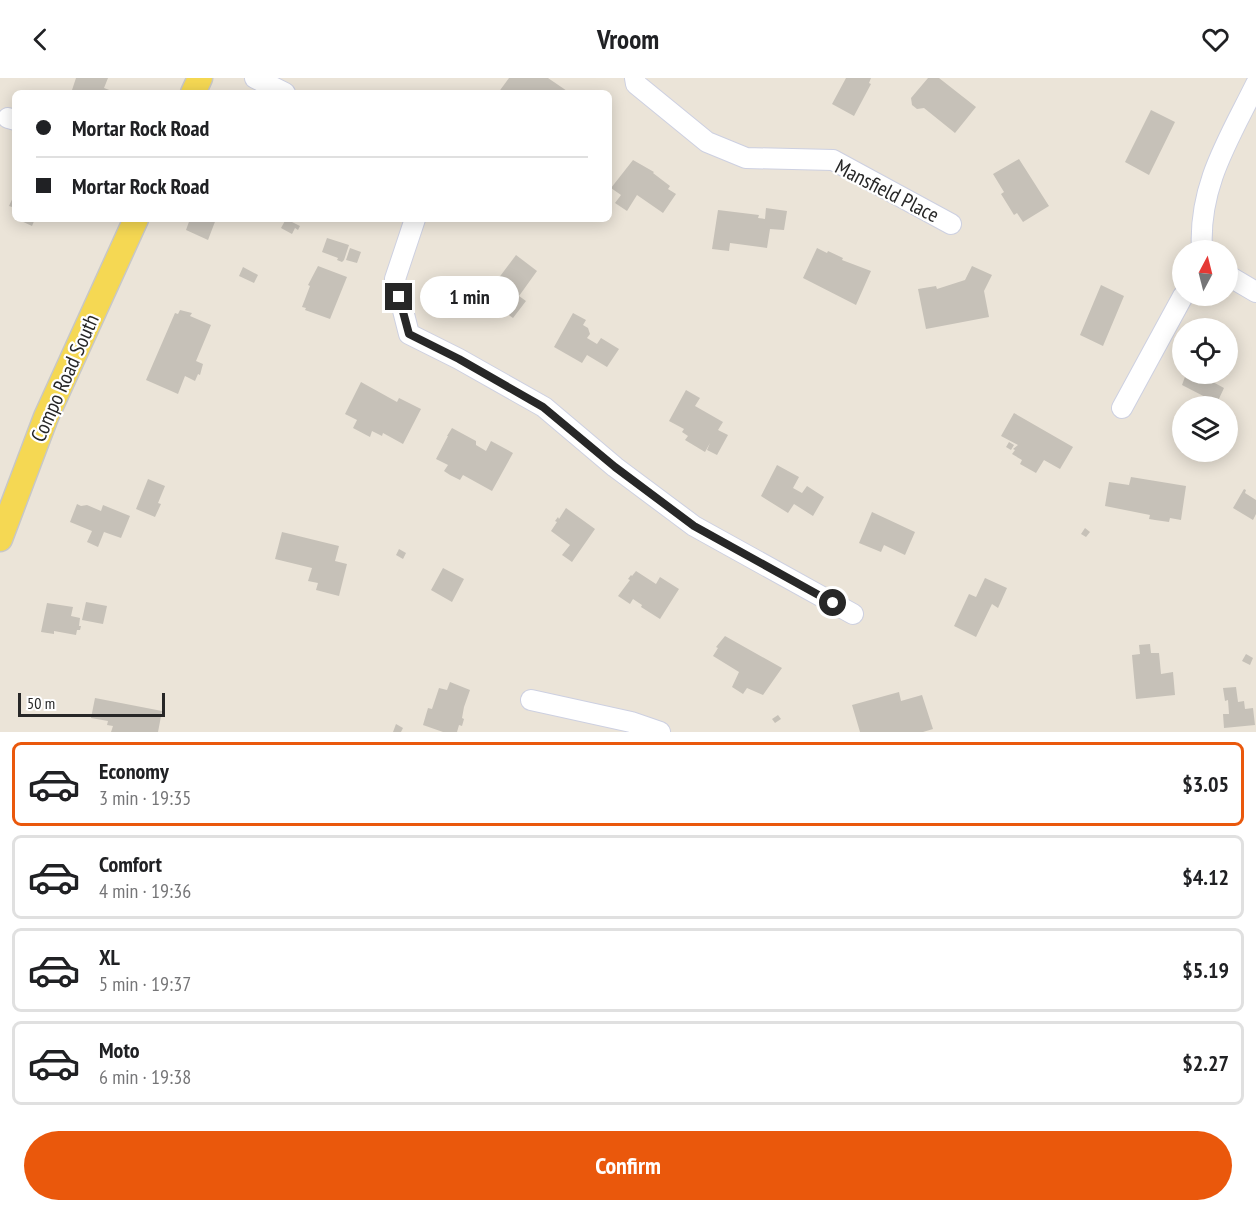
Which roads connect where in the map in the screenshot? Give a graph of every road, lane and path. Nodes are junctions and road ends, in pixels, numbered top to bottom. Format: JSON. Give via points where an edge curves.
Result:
{"nodes":[{"id":1,"x":255,"y":78,"type":"edge"},
{"id":2,"x":635,"y":78,"type":"edge"},
{"id":3,"x":1256,"y":84,"type":"edge"},
{"id":4,"x":279,"y":90,"type":"edge"},
{"id":5,"x":135,"y":222,"type":"edge"},
{"id":6,"x":414,"y":222,"type":"edge"},
{"id":7,"x":951,"y":224,"type":"dead end"},
{"id":8,"x":1202,"y":240,"type":"edge"},
{"id":9,"x":1238,"y":281,"type":"edge"},
{"id":10,"x":1256,"y":292,"type":"edge"},
{"id":11,"x":1178,"y":306,"type":"edge"},
{"id":12,"x":1122,"y":408,"type":"dead end"},
{"id":13,"x":1,"y":533,"type":"edge"},
{"id":14,"x":853,"y":614,"type":"dead end"},
{"id":15,"x":531,"y":700,"type":"dead end"},
{"id":16,"x":660,"y":732,"type":"edge"}],
"edges":[{"from":1,"to":4,"type":"street"},
{"from":2,"to":7,"type":"street","name":"Mansfield Place","via":[[636,84],[707,142],[746,158],[833,160]]},
{"from":3,"to":8,"type":"street","via":[[1212,175]]},
{"from":5,"to":13,"type":"main road","name":"Compo Road South","via":[[46,417]]},
{"from":6,"to":14,"type":"street","via":[[395,279],[409,334],[543,407],[694,526]]},
{"from":9,"to":10,"type":"street"},
{"from":11,"to":12,"type":"street"},
{"from":15,"to":16,"type":"street"}]}
